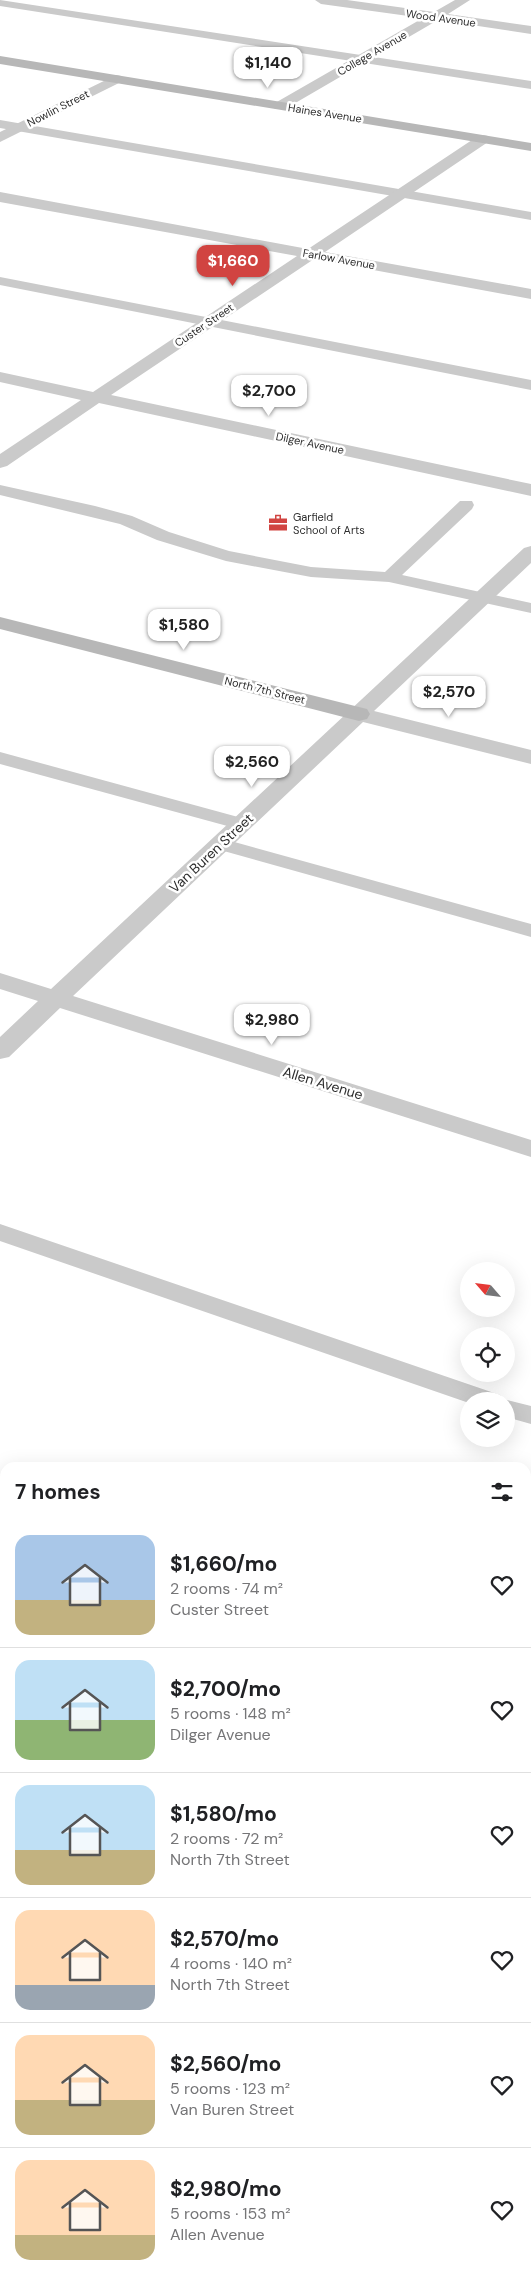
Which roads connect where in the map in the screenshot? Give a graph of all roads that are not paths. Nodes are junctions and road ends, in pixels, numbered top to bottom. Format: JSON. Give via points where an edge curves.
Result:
{"nodes":[{"id":1,"x":321,"y":0,"type":"edge"},
{"id":2,"x":464,"y":0,"type":"edge"},
{"id":3,"x":0,"y":3,"type":"edge"},
{"id":4,"x":435,"y":17,"type":"junction"},
{"id":5,"x":531,"y":30,"type":"edge"},
{"id":6,"x":361,"y":59,"type":"junction"},
{"id":7,"x":0,"y":60,"type":"edge"},
{"id":8,"x":116,"y":79,"type":"junction"},
{"id":9,"x":531,"y":85,"type":"edge"},
{"id":10,"x":280,"y":106,"type":"junction"},
{"id":11,"x":0,"y":124,"type":"edge"},
{"id":12,"x":21,"y":127,"type":"junction"},
{"id":13,"x":0,"y":138,"type":"edge"},
{"id":14,"x":483,"y":139,"type":"junction"},
{"id":15,"x":531,"y":147,"type":"edge"},
{"id":16,"x":401,"y":194,"type":"junction"},
{"id":17,"x":0,"y":197,"type":"edge"},
{"id":18,"x":531,"y":216,"type":"edge"},
{"id":19,"x":311,"y":254,"type":"junction"},
{"id":20,"x":0,"y":281,"type":"edge"},
{"id":21,"x":531,"y":294,"type":"edge"},
{"id":22,"x":208,"y":322,"type":"junction"},
{"id":23,"x":0,"y":377,"type":"edge"},
{"id":24,"x":531,"y":385,"type":"edge"},
{"id":25,"x":96,"y":397,"type":"junction"},
{"id":26,"x":0,"y":462,"type":"edge"},
{"id":27,"x":0,"y":490,"type":"edge"},
{"id":28,"x":531,"y":490,"type":"edge"},
{"id":29,"x":466,"y":505,"type":"dead end"},
{"id":30,"x":531,"y":552,"type":"edge"},
{"id":31,"x":389,"y":577,"type":"junction"},
{"id":32,"x":484,"y":596,"type":"junction"},
{"id":33,"x":531,"y":608,"type":"edge"},
{"id":34,"x":0,"y":623,"type":"edge"},
{"id":35,"x":359,"y":714,"type":"junction"},
{"id":36,"x":531,"y":757,"type":"edge"},
{"id":37,"x":0,"y":758,"type":"edge"},
{"id":38,"x":242,"y":824,"type":"junction"},
{"id":39,"x":220,"y":844,"type":"junction"},
{"id":40,"x":531,"y":930,"type":"edge"},
{"id":41,"x":0,"y":981,"type":"edge"},
{"id":42,"x":55,"y":999,"type":"junction"},
{"id":43,"x":0,"y":1051,"type":"edge"},
{"id":44,"x":531,"y":1149,"type":"edge"},
{"id":45,"x":0,"y":1232,"type":"edge"},
{"id":46,"x":464,"y":1392,"type":"edge"},
{"id":47,"x":515,"y":1410,"type":"edge"},
{"id":48,"x":531,"y":1415,"type":"edge"}],
"edges":[{"from":1,"to":4,"type":"street","name":"Wood Avenue"},
{"from":2,"to":4,"type":"street","name":"College Avenue"},
{"from":3,"to":6,"type":"lane"},
{"from":4,"to":5,"type":"street","name":"Wood Avenue"},
{"from":4,"to":6,"type":"street","name":"College Avenue"},
{"from":6,"to":9,"type":"lane"},
{"from":6,"to":10,"type":"street","name":"College Avenue"},
{"from":7,"to":8,"type":"main road","name":"Haines Avenue"},
{"from":8,"to":10,"type":"main road","name":"Haines Avenue"},
{"from":8,"to":12,"type":"street","name":"Nowlin Street"},
{"from":10,"to":14,"type":"main road","name":"Haines Avenue"},
{"from":11,"to":12,"type":"lane"},
{"from":12,"to":13,"type":"street","name":"Nowlin Street"},
{"from":12,"to":16,"type":"lane"},
{"from":14,"to":15,"type":"main road","name":"Haines Avenue"},
{"from":14,"to":16,"type":"street","name":"Custer Street"},
{"from":16,"to":18,"type":"lane"},
{"from":16,"to":19,"type":"street","name":"Custer Street"},
{"from":17,"to":19,"type":"street","name":"Farlow Avenue"},
{"from":19,"to":21,"type":"street","name":"Farlow Avenue"},
{"from":19,"to":22,"type":"street","name":"Custer Street"},
{"from":20,"to":22,"type":"lane"},
{"from":22,"to":24,"type":"lane"},
{"from":22,"to":25,"type":"street","name":"Custer Street"},
{"from":23,"to":25,"type":"street","name":"Dilger Avenue"},
{"from":25,"to":26,"type":"street","name":"Custer Street"},
{"from":25,"to":28,"type":"street","name":"Dilger Avenue"},
{"from":27,"to":31,"type":"lane","via":[[95,511],[243,560],[311,572]]},
{"from":29,"to":31,"type":"lane"},
{"from":30,"to":32,"type":"street","name":"Van Buren Street"},
{"from":31,"to":32,"type":"lane"},
{"from":32,"to":33,"type":"lane"},
{"from":32,"to":35,"type":"street","name":"Van Buren Street"},
{"from":34,"to":35,"type":"main road","name":"North 7th Street"},
{"from":35,"to":36,"type":"street","name":"North 7th Street"},
{"from":35,"to":38,"type":"street","name":"Van Buren Street"},
{"from":37,"to":38,"type":"lane"},
{"from":38,"to":39,"type":"street","name":"Van Buren Street"},
{"from":39,"to":40,"type":"lane"},
{"from":39,"to":42,"type":"street","name":"Van Buren Street"},
{"from":41,"to":42,"type":"street","name":"Allen Avenue"},
{"from":42,"to":43,"type":"street","name":"Van Buren Street"},
{"from":42,"to":44,"type":"street","name":"Allen Avenue"},
{"from":45,"to":46,"type":"lane"},
{"from":47,"to":48,"type":"lane"}]}
